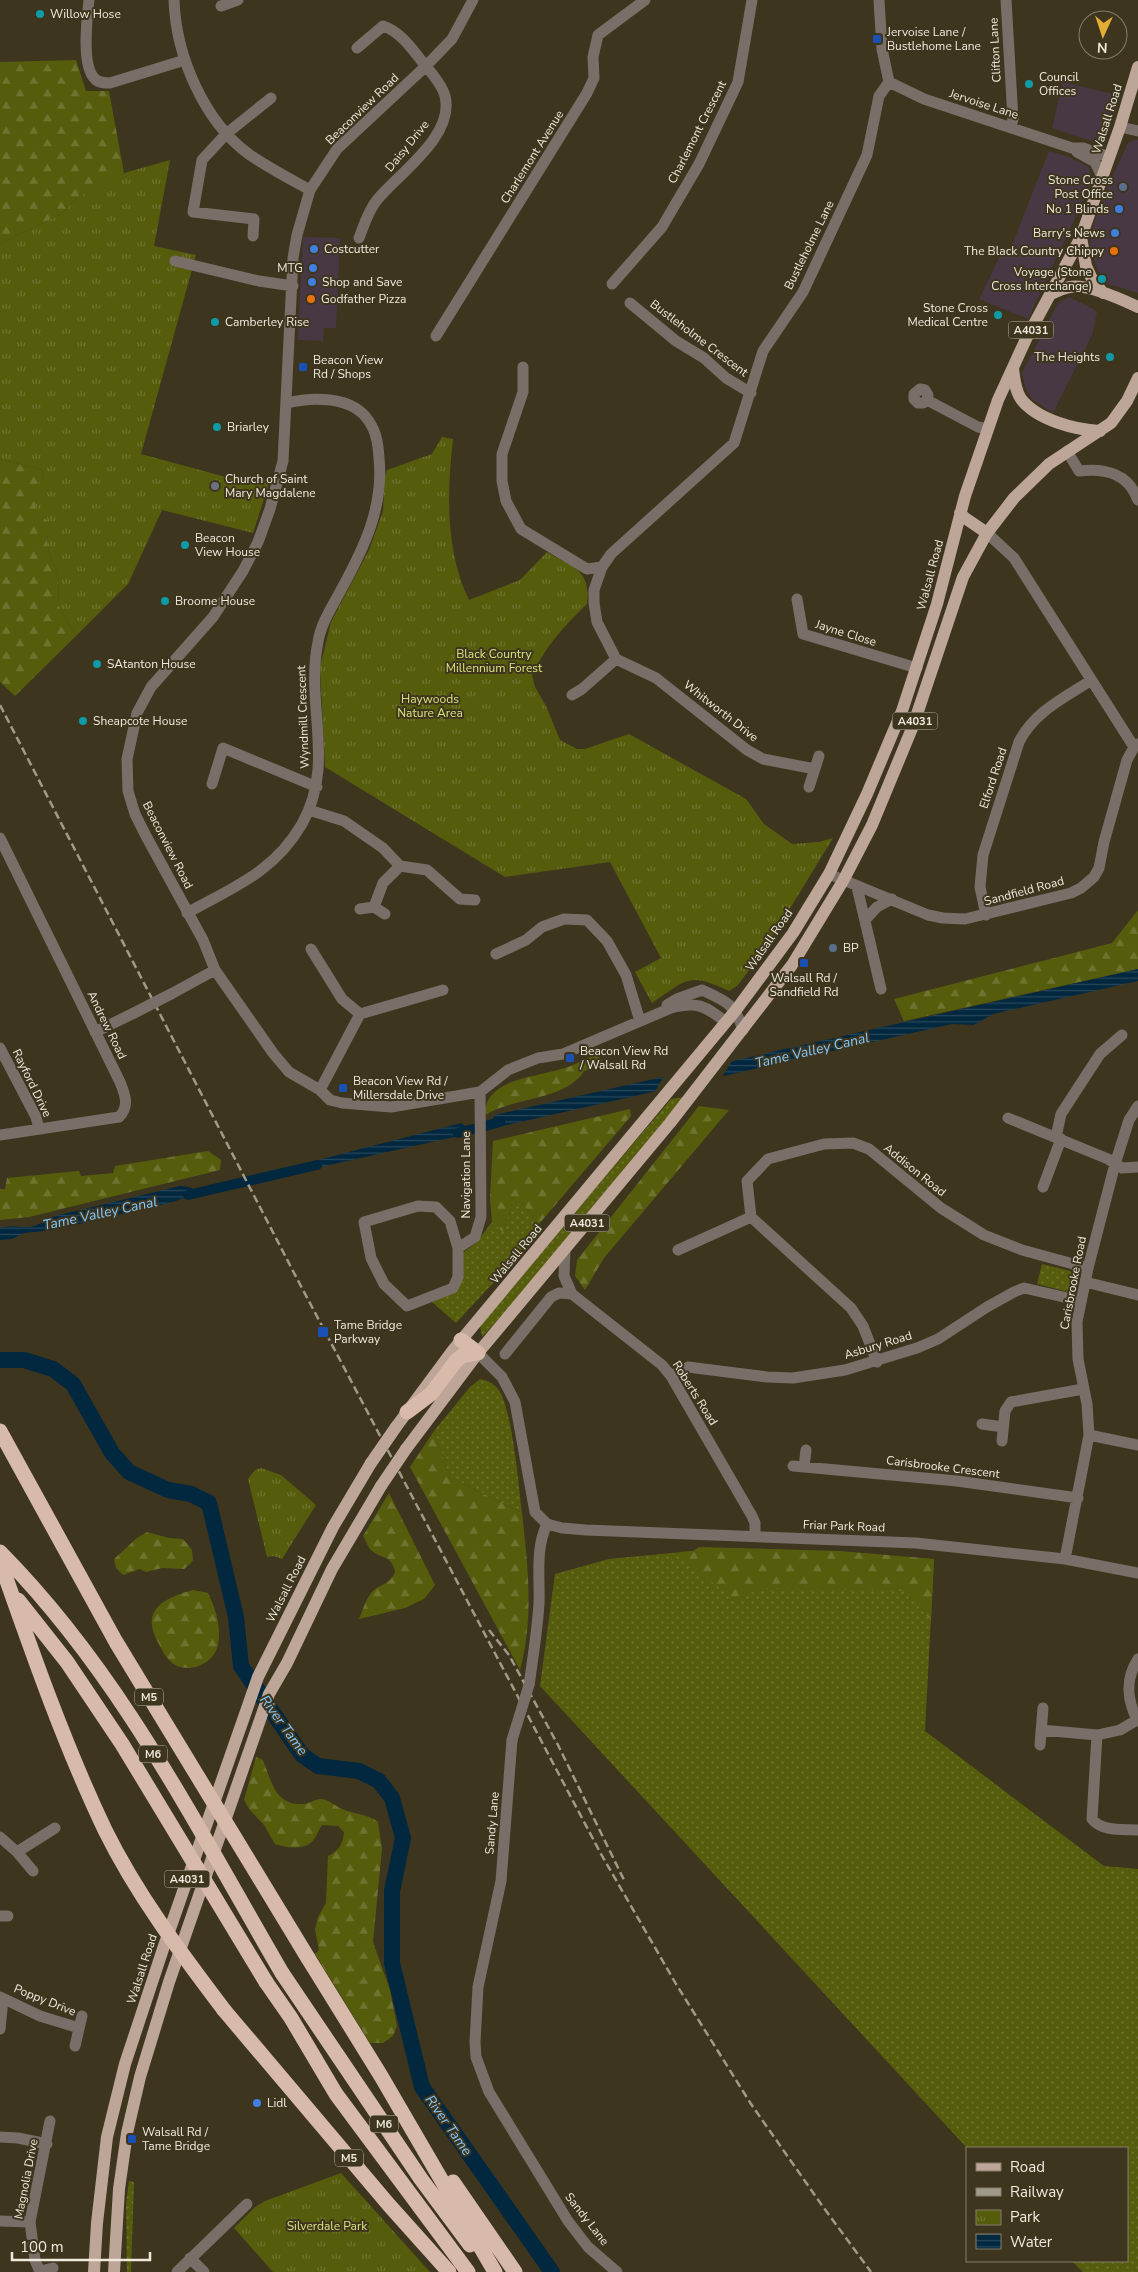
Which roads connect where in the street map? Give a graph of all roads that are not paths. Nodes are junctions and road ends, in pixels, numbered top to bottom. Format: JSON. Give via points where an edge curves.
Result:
{"nodes":[{"id":1,"x":88,"y":0,"type":"edge"},
{"id":2,"x":174,"y":0,"type":"edge"},
{"id":3,"x":238,"y":0,"type":"edge"},
{"id":4,"x":472,"y":0,"type":"edge"},
{"id":5,"x":645,"y":0,"type":"edge"},
{"id":6,"x":752,"y":0,"type":"edge"},
{"id":7,"x":879,"y":0,"type":"edge"},
{"id":8,"x":1006,"y":0,"type":"edge"},
{"id":9,"x":221,"y":6,"type":"dead end"},
{"id":10,"x":357,"y":48,"type":"dead end"},
{"id":11,"x":185,"y":60,"type":"junction"},
{"id":12,"x":426,"y":66,"type":"junction"},
{"id":13,"x":1138,"y":67,"type":"edge"},
{"id":14,"x":889,"y":82,"type":"junction"},
{"id":15,"x":271,"y":98,"type":"dead end"},
{"id":16,"x":1011,"y":127,"type":"junction"},
{"id":17,"x":1120,"y":127,"type":"junction"},
{"id":18,"x":1138,"y":131,"type":"edge"},
{"id":19,"x":226,"y":134,"type":"junction"},
{"id":20,"x":1072,"y":148,"type":"junction"},
{"id":21,"x":1109,"y":157,"type":"junction"},
{"id":22,"x":1102,"y":177,"type":"junction"},
{"id":23,"x":310,"y":190,"type":"junction"},
{"id":24,"x":253,"y":236,"type":"dead end"},
{"id":25,"x":1082,"y":237,"type":"junction"},
{"id":26,"x":359,"y":238,"type":"dead end"},
{"id":27,"x":175,"y":260,"type":"dead end"},
{"id":28,"x":612,"y":284,"type":"dead end"},
{"id":29,"x":293,"y":286,"type":"junction"},
{"id":30,"x":1103,"y":293,"type":"junction"},
{"id":31,"x":1051,"y":294,"type":"junction"},
{"id":32,"x":630,"y":303,"type":"dead end"},
{"id":33,"x":1138,"y":307,"type":"edge"},
{"id":34,"x":436,"y":336,"type":"dead end"},
{"id":35,"x":523,"y":367,"type":"dead end"},
{"id":36,"x":1013,"y":368,"type":"junction"},
{"id":37,"x":1138,"y":378,"type":"edge"},
{"id":38,"x":751,"y":393,"type":"junction"},
{"id":39,"x":927,"y":400,"type":"dead end"},
{"id":40,"x":287,"y":403,"type":"junction"},
{"id":41,"x":988,"y":429,"type":"junction"},
{"id":42,"x":1100,"y":431,"type":"junction"},
{"id":43,"x":1068,"y":451,"type":"junction"},
{"id":44,"x":1138,"y":500,"type":"edge"},
{"id":45,"x":960,"y":513,"type":"junction"},
{"id":46,"x":987,"y":533,"type":"junction"},
{"id":47,"x":602,"y":567,"type":"junction"},
{"id":48,"x":797,"y":599,"type":"dead end"},
{"id":49,"x":616,"y":659,"type":"junction"},
{"id":50,"x":917,"y":668,"type":"junction"},
{"id":51,"x":1090,"y":681,"type":"junction"},
{"id":52,"x":587,"y":701,"type":"dead end"},
{"id":53,"x":1136,"y":746,"type":"edge"},
{"id":54,"x":819,"y":756,"type":"dead end"},
{"id":55,"x":815,"y":768,"type":"junction"},
{"id":56,"x":212,"y":784,"type":"dead end"},
{"id":57,"x":317,"y":787,"type":"junction"},
{"id":58,"x":809,"y":787,"type":"dead end"},
{"id":59,"x":309,"y":810,"type":"junction"},
{"id":60,"x":0,"y":838,"type":"edge"},
{"id":61,"x":400,"y":866,"type":"junction"},
{"id":62,"x":829,"y":874,"type":"junction"},
{"id":63,"x":843,"y":882,"type":"junction"},
{"id":64,"x":857,"y":887,"type":"junction"},
{"id":65,"x":892,"y":899,"type":"junction"},
{"id":66,"x":475,"y":900,"type":"dead end"},
{"id":67,"x":374,"y":907,"type":"junction"},
{"id":68,"x":360,"y":909,"type":"dead end"},
{"id":69,"x":187,"y":913,"type":"junction"},
{"id":70,"x":385,"y":914,"type":"dead end"},
{"id":71,"x":986,"y":915,"type":"junction"},
{"id":72,"x":865,"y":920,"type":"junction"},
{"id":73,"x":311,"y":949,"type":"dead end"},
{"id":74,"x":496,"y":954,"type":"dead end"},
{"id":75,"x":215,"y":970,"type":"junction"},
{"id":76,"x":881,"y":989,"type":"dead end"},
{"id":77,"x":443,"y":990,"type":"dead end"},
{"id":78,"x":360,"y":1014,"type":"junction"},
{"id":79,"x":739,"y":1019,"type":"junction"},
{"id":80,"x":640,"y":1021,"type":"junction"},
{"id":81,"x":726,"y":1022,"type":"junction"},
{"id":82,"x":95,"y":1032,"type":"junction"},
{"id":83,"x":1122,"y":1035,"type":"dead end"},
{"id":84,"x":0,"y":1048,"type":"edge"},
{"id":85,"x":320,"y":1090,"type":"junction"},
{"id":86,"x":480,"y":1092,"type":"junction"},
{"id":87,"x":1138,"y":1106,"type":"edge"},
{"id":88,"x":1008,"y":1118,"type":"dead end"},
{"id":89,"x":39,"y":1130,"type":"junction"},
{"id":90,"x":0,"y":1135,"type":"edge"},
{"id":91,"x":1058,"y":1138,"type":"junction"},
{"id":92,"x":1115,"y":1164,"type":"junction"},
{"id":93,"x":1138,"y":1168,"type":"edge"},
{"id":94,"x":1043,"y":1187,"type":"dead end"},
{"id":95,"x":751,"y":1217,"type":"junction"},
{"id":96,"x":458,"y":1248,"type":"junction"},
{"id":97,"x":565,"y":1249,"type":"junction"},
{"id":98,"x":678,"y":1250,"type":"dead end"},
{"id":99,"x":1088,"y":1268,"type":"junction"},
{"id":100,"x":1085,"y":1282,"type":"junction"},
{"id":101,"x":572,"y":1294,"type":"junction"},
{"id":102,"x":1138,"y":1295,"type":"edge"},
{"id":103,"x":1081,"y":1301,"type":"junction"},
{"id":104,"x":461,"y":1340,"type":"junction"},
{"id":105,"x":507,"y":1346,"type":"dead end"},
{"id":106,"x":478,"y":1353,"type":"junction"},
{"id":107,"x":877,"y":1362,"type":"junction"},
{"id":108,"x":671,"y":1376,"type":"junction"},
{"id":109,"x":1083,"y":1389,"type":"junction"},
{"id":110,"x":407,"y":1412,"type":"junction"},
{"id":111,"x":982,"y":1424,"type":"dead end"},
{"id":112,"x":1003,"y":1427,"type":"junction"},
{"id":113,"x":0,"y":1431,"type":"edge"},
{"id":114,"x":1089,"y":1435,"type":"junction"},
{"id":115,"x":1002,"y":1441,"type":"dead end"},
{"id":116,"x":1138,"y":1445,"type":"edge"},
{"id":117,"x":806,"y":1450,"type":"dead end"},
{"id":118,"x":1078,"y":1498,"type":"junction"},
{"id":119,"x":547,"y":1524,"type":"junction"},
{"id":120,"x":755,"y":1536,"type":"junction"},
{"id":121,"x":0,"y":1552,"type":"edge"},
{"id":122,"x":1065,"y":1559,"type":"junction"},
{"id":123,"x":0,"y":1561,"type":"edge"},
{"id":124,"x":1138,"y":1573,"type":"edge"},
{"id":125,"x":0,"y":1580,"type":"edge"},
{"id":126,"x":1138,"y":1660,"type":"edge"},
{"id":127,"x":1043,"y":1708,"type":"dead end"},
{"id":128,"x":1137,"y":1720,"type":"edge"},
{"id":129,"x":1041,"y":1730,"type":"junction"},
{"id":130,"x":1097,"y":1735,"type":"junction"},
{"id":131,"x":1040,"y":1745,"type":"dead end"},
{"id":132,"x":56,"y":1828,"type":"dead end"},
{"id":133,"x":1138,"y":1830,"type":"edge"},
{"id":134,"x":0,"y":1838,"type":"edge"},
{"id":135,"x":17,"y":1852,"type":"junction"},
{"id":136,"x":33,"y":1871,"type":"dead end"},
{"id":137,"x":2,"y":1998,"type":"edge"},
{"id":138,"x":82,"y":2016,"type":"dead end"},
{"id":139,"x":79,"y":2028,"type":"junction"},
{"id":140,"x":0,"y":2029,"type":"edge"},
{"id":141,"x":75,"y":2046,"type":"dead end"},
{"id":142,"x":123,"y":2073,"type":"junction"},
{"id":143,"x":380,"y":2076,"type":"junction"},
{"id":144,"x":146,"y":2078,"type":"junction"},
{"id":145,"x":50,"y":2121,"type":"dead end"},
{"id":146,"x":0,"y":2137,"type":"edge"},
{"id":147,"x":47,"y":2144,"type":"junction"},
{"id":148,"x":247,"y":2204,"type":"dead end"},
{"id":149,"x":0,"y":2221,"type":"edge"},
{"id":150,"x":30,"y":2222,"type":"junction"},
{"id":151,"x":190,"y":2258,"type":"junction"},
{"id":152,"x":53,"y":2268,"type":"dead end"},
{"id":153,"x":40,"y":2272,"type":"edge"},
{"id":154,"x":94,"y":2272,"type":"edge"},
{"id":155,"x":114,"y":2272,"type":"edge"},
{"id":156,"x":177,"y":2272,"type":"edge"},
{"id":157,"x":204,"y":2272,"type":"edge"},
{"id":158,"x":449,"y":2272,"type":"edge"},
{"id":159,"x":468,"y":2272,"type":"edge"},
{"id":160,"x":491,"y":2272,"type":"edge"},
{"id":161,"x":495,"y":2272,"type":"edge"},
{"id":162,"x":515,"y":2272,"type":"edge"},
{"id":163,"x":617,"y":2272,"type":"edge"}],
"edges":[{"from":1,"to":11,"type":"street","via":[[88,62],[99,82],[110,83]]},
{"from":2,"to":11,"type":"street"},
{"from":3,"to":9,"type":"street"},
{"from":4,"to":12,"type":"street","name":"Beaconview Road","via":[[452,39]]},
{"from":5,"to":34,"type":"street","name":"Charlemont Avenue","via":[[598,35],[593,57],[594,78],[587,93]]},
{"from":6,"to":28,"type":"street","name":"Charlemont Crescent","via":[[738,82],[699,164],[662,226]]},
{"from":7,"to":14,"type":"street","via":[[882,49]]},
{"from":8,"to":16,"type":"street","name":"Clifton Lane"},
{"from":10,"to":12,"type":"street","name":"Daisy Drive","via":[[383,26],[395,30]]},
{"from":11,"to":19,"type":"street","via":[[217,123]]},
{"from":12,"to":23,"type":"street","name":"Beaconview Road","via":[[337,149]]},
{"from":12,"to":26,"type":"street","name":"Daisy Drive","via":[[445,94],[447,111],[437,135],[376,200]]},
{"from":13,"to":17,"type":"main road","name":"Walsall Road","number":"A4031"},
{"from":14,"to":16,"type":"street","name":"Jervoise Lane","via":[[924,99]]},
{"from":14,"to":38,"type":"street","name":"Bustleholme Lane","via":[[879,96],[867,155],[803,292],[763,351]]},
{"from":15,"to":19,"type":"street"},
{"from":16,"to":20,"type":"street","name":"Jervoise Lane"},
{"from":17,"to":18,"type":"street"},
{"from":17,"to":21,"type":"main road","name":"Walsall Road","number":"A4031"},
{"from":19,"to":23,"type":"street","via":[[250,154]]},
{"from":19,"to":24,"type":"street","via":[[202,160],[193,212],[254,219]]},
{"from":20,"to":21,"type":"street","name":"Jervoise Lane","via":[[1083,148]]},
{"from":20,"to":22,"type":"street","name":"Jervoise Lane","via":[[1095,162]]},
{"from":21,"to":22,"type":"main road","name":"Walsall Road","number":"A4031"},
{"from":22,"to":25,"type":"main road","name":"Walsall Road","number":"A4031"},
{"from":23,"to":29,"type":"street","name":"Beaconview Road","via":[[297,235]]},
{"from":25,"to":30,"type":"main road","name":"Walsall Road","number":"A4031","via":[[1086,266]]},
{"from":25,"to":31,"type":"main road","name":"Walsall Road","number":"A4031"},
{"from":27,"to":29,"type":"street"},
{"from":29,"to":40,"type":"street","name":"Beaconview Road"},
{"from":30,"to":31,"type":"main road","via":[[1071,286]]},
{"from":30,"to":33,"type":"main road"},
{"from":31,"to":36,"type":"main road","name":"Walsall Road","number":"A4031"},
{"from":32,"to":38,"type":"street","name":"Bustleholme Crescent","via":[[676,341]]},
{"from":35,"to":47,"type":"street","via":[[523,392],[502,454],[506,501],[521,528],[587,569]]},
{"from":36,"to":41,"type":"main road","name":"Walsall Road","number":"A4031"},
{"from":36,"to":42,"type":"main road","via":[[1019,395],[1031,408],[1080,430]]},
{"from":37,"to":42,"type":"main road","name":"Walsall Road","number":"A4031","via":[[1117,416]]},
{"from":38,"to":47,"type":"street","name":"Bustleholme Lane","via":[[734,443],[611,554]]},
{"from":39,"to":41,"type":"street"},
{"from":40,"to":57,"type":"street","name":"Wyndmill Crescent","via":[[299,400],[342,401],[360,411],[371,423],[377,439],[380,469],[374,520],[362,552],[324,622],[318,641],[314,673],[320,742]]},
{"from":40,"to":69,"type":"street","name":"Beaconview Road","via":[[283,461],[258,542],[213,617],[151,686],[137,713],[130,738],[128,791],[135,814]]},
{"from":41,"to":45,"type":"main road","name":"Walsall Road","number":"A4031"},
{"from":42,"to":43,"type":"main road","name":"Walsall Road","number":"A4031"},
{"from":43,"to":44,"type":"street","via":[[1079,471],[1105,470],[1119,476],[1127,481]]},
{"from":43,"to":46,"type":"main road","name":"Walsall Road","number":"A4031","via":[[1049,464],[1014,498]]},
{"from":45,"to":46,"type":"main road"},
{"from":45,"to":50,"type":"main road","name":"Walsall Road","number":"A4031"},
{"from":46,"to":51,"type":"street","name":"Sandfield Road","via":[[1014,558]]},
{"from":46,"to":63,"type":"main road","name":"Walsall Road","number":"A4031","via":[[963,578],[893,776]]},
{"from":47,"to":49,"type":"street","via":[[594,590],[595,613]]},
{"from":48,"to":50,"type":"street","name":"Jayne Close","via":[[803,634]]},
{"from":49,"to":52,"type":"street","via":[[577,692]]},
{"from":49,"to":55,"type":"street","name":"Whitworth Drive","via":[[656,678],[763,759]]},
{"from":50,"to":62,"type":"main road","name":"Walsall Road","number":"A4031","via":[[877,770]]},
{"from":51,"to":53,"type":"street","name":"Sandfield Road"},
{"from":51,"to":71,"type":"street","name":"Elford Road","via":[[1039,714],[1025,729],[1019,742],[983,855],[980,887]]},
{"from":53,"to":71,"type":"street","name":"Sandfield Road","via":[[1125,769],[1094,877],[1071,893]]},
{"from":54,"to":55,"type":"street"},
{"from":55,"to":58,"type":"street"},
{"from":56,"to":57,"type":"street","name":"Wyndmill Crescent","via":[[224,748]]},
{"from":57,"to":59,"type":"street","name":"Wyndmill Crescent"},
{"from":59,"to":61,"type":"street","via":[[344,822],[383,848]]},
{"from":59,"to":69,"type":"street","name":"Wyndmill Crescent","via":[[289,844],[273,861],[254,877]]},
{"from":60,"to":82,"type":"street","name":"Andrew Road"},
{"from":61,"to":66,"type":"street","via":[[427,870],[460,899]]},
{"from":61,"to":67,"type":"street","via":[[383,883]]},
{"from":62,"to":63,"type":"street","name":"Sandfield Road"},
{"from":62,"to":79,"type":"main road","name":"Walsall Road","number":"A4031"},
{"from":63,"to":64,"type":"street","name":"Sandfield Road"},
{"from":63,"to":79,"type":"main road","name":"Walsall Road","number":"A4031","via":[[799,954]]},
{"from":64,"to":65,"type":"street","name":"Sandfield Road"},
{"from":64,"to":72,"type":"street"},
{"from":65,"to":71,"type":"street","name":"Sandfield Road","via":[[943,918],[965,919]]},
{"from":65,"to":72,"type":"street","via":[[877,907]]},
{"from":67,"to":68,"type":"street"},
{"from":67,"to":70,"type":"street"},
{"from":69,"to":75,"type":"street","name":"Beaconview Road"},
{"from":72,"to":76,"type":"street"},
{"from":73,"to":78,"type":"street","via":[[342,999]]},
{"from":74,"to":80,"type":"street","via":[[564,918],[587,920],[607,941],[621,967]]},
{"from":75,"to":82,"type":"street","bridge":true},
{"from":75,"to":85,"type":"street","name":"Beaconview Road","via":[[284,1066]]},
{"from":77,"to":78,"type":"street"},
{"from":78,"to":85,"type":"street"},
{"from":79,"to":80,"type":"street","via":[[722,1000],[702,990],[677,998]]},
{"from":79,"to":81,"type":"main road","name":"Walsall Road","number":"A4031"},
{"from":79,"to":97,"type":"main road","name":"Walsall Road","number":"A4031","via":[[721,1058]]},
{"from":80,"to":81,"type":"street","via":[[686,1004],[704,1006]]},
{"from":80,"to":86,"type":"street","name":"Beaconview Road","via":[[562,1054],[538,1058],[508,1070]]},
{"from":81,"to":104,"type":"main road","name":"Walsall Road","number":"A4031"},
{"from":82,"to":89,"type":"street","name":"Andrew Road","via":[[125,1095],[125,1112],[119,1117]]},
{"from":83,"to":91,"type":"street","via":[[1100,1054],[1061,1114]]},
{"from":84,"to":89,"type":"street","name":"Rayford Drive","via":[[36,1117]]},
{"from":85,"to":86,"type":"street","name":"Beaconview Road","via":[[330,1100],[342,1103],[391,1107]]},
{"from":86,"to":96,"type":"street","name":"Navigation Lane","via":[[481,1218],[475,1237]]},
{"from":87,"to":92,"type":"street","name":"Carisbrooke Road","via":[[1129,1120]]},
{"from":88,"to":91,"type":"street"},
{"from":89,"to":90,"type":"street","name":"Andrew Road"},
{"from":91,"to":92,"type":"street","via":[[1108,1158]]},
{"from":91,"to":94,"type":"street"},
{"from":92,"to":93,"type":"street","via":[[1122,1168]]},
{"from":92,"to":99,"type":"street","name":"Carisbrooke Road"},
{"from":95,"to":98,"type":"street"},
{"from":95,"to":99,"type":"street","name":"Addison Road","via":[[747,1181],[768,1159],[824,1144],[852,1144],[869,1149],[941,1208],[984,1235],[1022,1250]]},
{"from":95,"to":107,"type":"street","via":[[851,1308],[863,1326]]},
{"from":96,"to":96,"type":"street","name":"Navigation Lane","via":[[458,1276],[453,1288],[407,1306],[384,1284],[371,1258],[364,1222],[418,1206],[436,1207],[450,1221]]},
{"from":97,"to":101,"type":"street","via":[[564,1276]]},
{"from":97,"to":106,"type":"main road","name":"Walsall Road","number":"A4031"},
{"from":99,"to":100,"type":"street","name":"Carisbrooke Road"},
{"from":100,"to":102,"type":"street"},
{"from":100,"to":103,"type":"street","name":"Carisbrooke Road"},
{"from":101,"to":105,"type":"street","via":[[559,1293],[551,1297]]},
{"from":101,"to":108,"type":"street","name":"Roberts Road","via":[[650,1354]]},
{"from":103,"to":107,"type":"street","name":"Asbury Road","via":[[1024,1288],[938,1339]]},
{"from":103,"to":109,"type":"street","name":"Carisbrooke Road","via":[[1076,1342]]},
{"from":104,"to":106,"type":"highway"},
{"from":104,"to":110,"type":"main road","name":"Walsall Road","number":"A4031"},
{"from":106,"to":110,"type":"highway","via":[[462,1356],[431,1394]]},
{"from":106,"to":119,"type":"street","via":[[502,1377],[515,1402],[532,1502]]},
{"from":106,"to":144,"type":"main road","name":"Walsall Road","number":"A4031","bridge":true,"via":[[381,1486],[346,1544],[269,1694],[169,1982]]},
{"from":107,"to":108,"type":"street","name":"Asbury Road","via":[[792,1378],[688,1368]]},
{"from":108,"to":120,"type":"street","name":"Roberts Road","via":[[752,1516]]},
{"from":109,"to":112,"type":"street","via":[[1011,1402],[1005,1412]]},
{"from":109,"to":114,"type":"street","name":"Carisbrooke Road"},
{"from":110,"to":142,"type":"main road","name":"Walsall Road","number":"A4031","bridge":true,"via":[[371,1463],[333,1527],[258,1677]]},
{"from":111,"to":112,"type":"street"},
{"from":112,"to":115,"type":"street"},
{"from":113,"to":143,"type":"highway","number":"M5","bridge":true,"via":[[116,1642]]},
{"from":114,"to":116,"type":"street"},
{"from":114,"to":118,"type":"street","name":"Carisbrooke Road"},
{"from":117,"to":118,"type":"street","name":"Carisbrooke Crescent","via":[[798,1467],[956,1481]]},
{"from":118,"to":122,"type":"street","name":"Carisbrooke Road"},
{"from":119,"to":120,"type":"street","name":"Friar Park Road","via":[[586,1530]]},
{"from":119,"to":163,"type":"street","name":"Sandy Lane","bridge":true,"via":[[539,1546],[535,1649],[529,1685],[512,1740],[501,1881],[478,1987],[476,2057],[489,2092],[568,2221],[588,2247]]},
{"from":120,"to":122,"type":"street","name":"Friar Park Road","via":[[916,1543]]},
{"from":121,"to":160,"type":"highway","number":"M6","bridge":true,"via":[[80,1644],[133,1720],[282,1973],[421,2179]]},
{"from":122,"to":124,"type":"street","name":"Friar Park Road"},
{"from":123,"to":158,"type":"highway","number":"M5","bridge":true,"via":[[73,1758],[106,1831],[159,1923],[224,2010],[382,2198]]},
{"from":125,"to":159,"type":"highway","number":"M6","bridge":true,"via":[[67,1662],[122,1744],[336,2094]]},
{"from":126,"to":128,"type":"street","via":[[1128,1683],[1128,1695]]},
{"from":127,"to":129,"type":"street"},
{"from":128,"to":130,"type":"street","via":[[1120,1730]]},
{"from":129,"to":130,"type":"street"},
{"from":129,"to":131,"type":"street"},
{"from":130,"to":133,"type":"street","via":[[1092,1819],[1103,1828]]},
{"from":132,"to":135,"type":"street"},
{"from":134,"to":135,"type":"street"},
{"from":135,"to":136,"type":"street"},
{"from":137,"to":139,"type":"street","name":"Poppy Drive","via":[[40,2016]]},
{"from":137,"to":140,"type":"street"},
{"from":138,"to":139,"type":"street","name":"Poppy Drive"},
{"from":139,"to":141,"type":"street","name":"Poppy Drive"},
{"from":142,"to":144,"type":"main road"},
{"from":142,"to":154,"type":"main road","name":"Walsall Road","number":"A4031","via":[[107,2137],[96,2223]]},
{"from":143,"to":161,"type":"highway","number":"M5"},
{"from":143,"to":162,"type":"highway","number":"M5"},
{"from":144,"to":155,"type":"main road","name":"Walsall Road","number":"A4031","via":[[127,2133],[115,2225]]},
{"from":145,"to":147,"type":"street","name":"Magnolia Drive"},
{"from":146,"to":147,"type":"street"},
{"from":147,"to":150,"type":"street","name":"Magnolia Drive"},
{"from":148,"to":151,"type":"street"},
{"from":149,"to":150,"type":"street"},
{"from":150,"to":153,"type":"street","name":"Magnolia Drive","via":[[35,2260]]},
{"from":151,"to":156,"type":"street"},
{"from":151,"to":157,"type":"street"},
{"from":152,"to":153,"type":"street","name":"Magnolia Drive"}]}
